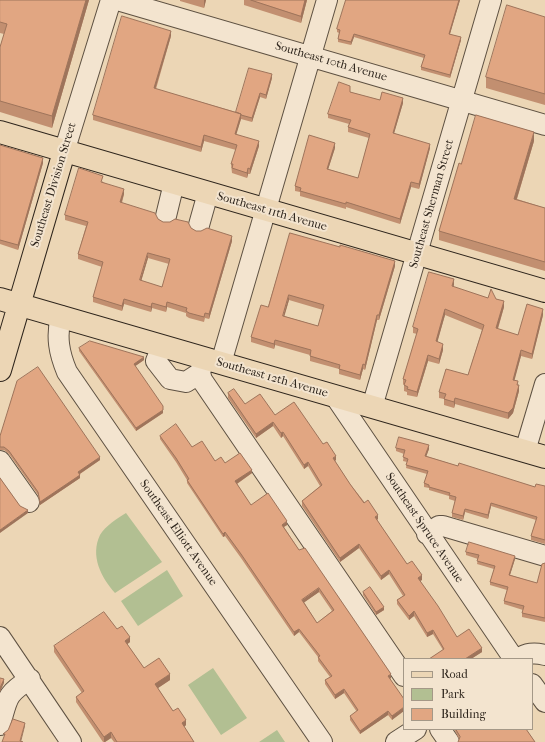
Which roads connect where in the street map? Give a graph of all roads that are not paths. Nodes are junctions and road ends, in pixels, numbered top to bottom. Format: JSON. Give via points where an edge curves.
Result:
{"nodes":[{"id":1,"x":111,"y":0,"type":"edge"},
{"id":2,"x":117,"y":0,"type":"edge"},
{"id":3,"x":327,"y":0,"type":"edge"},
{"id":4,"x":491,"y":0,"type":"edge"},
{"id":5,"x":146,"y":4,"type":"edge"},
{"id":6,"x":310,"y":56,"type":"junction"},
{"id":7,"x":462,"y":101,"type":"junction"},
{"id":8,"x":545,"y":125,"type":"edge"},
{"id":9,"x":0,"y":132,"type":"edge"},
{"id":10,"x":64,"y":152,"type":"junction"},
{"id":11,"x":174,"y":183,"type":"junction"},
{"id":12,"x":208,"y":193,"type":"junction"},
{"id":13,"x":266,"y":210,"type":"junction"},
{"id":14,"x":166,"y":216,"type":"dead end"},
{"id":15,"x":199,"y":225,"type":"dead end"},
{"id":16,"x":417,"y":254,"type":"junction"},
{"id":17,"x":545,"y":291,"type":"edge"},
{"id":18,"x":10,"y":301,"type":"edge"},
{"id":19,"x":61,"y":316,"type":"junction"},
{"id":20,"x":162,"y":346,"type":"junction"},
{"id":21,"x":208,"y":364,"type":"junction"},
{"id":22,"x":0,"y":370,"type":"edge"},
{"id":23,"x":545,"y":384,"type":"edge"},
{"id":24,"x":335,"y":396,"type":"junction"},
{"id":25,"x":372,"y":407,"type":"junction"},
{"id":26,"x":535,"y":454,"type":"edge"},
{"id":27,"x":0,"y":461,"type":"edge"},
{"id":28,"x":29,"y":502,"type":"dead end"},
{"id":29,"x":427,"y":534,"type":"junction"},
{"id":30,"x":545,"y":556,"type":"edge"},
{"id":31,"x":0,"y":637,"type":"edge"},
{"id":32,"x":545,"y":655,"type":"edge"},
{"id":33,"x":515,"y":658,"type":"edge"},
{"id":34,"x":518,"y":658,"type":"edge"},
{"id":35,"x":403,"y":675,"type":"edge"},
{"id":36,"x":30,"y":679,"type":"junction"},
{"id":37,"x":533,"y":685,"type":"edge"},
{"id":38,"x":545,"y":702,"type":"edge"},
{"id":39,"x":0,"y":725,"type":"edge"},
{"id":40,"x":414,"y":730,"type":"edge"},
{"id":41,"x":441,"y":730,"type":"edge"},
{"id":42,"x":71,"y":742,"type":"edge"},
{"id":43,"x":322,"y":742,"type":"edge"},
{"id":44,"x":396,"y":742,"type":"edge"},
{"id":45,"x":449,"y":742,"type":"edge"}],
"edges":[{"from":1,"to":10,"type":"street","name":"Southeast Division Street"},
{"from":2,"to":5,"type":"street","name":"Southeast 10th Avenue"},
{"from":3,"to":6,"type":"street"},
{"from":4,"to":7,"type":"street","name":"Southeast Sherman Street"},
{"from":5,"to":6,"type":"street","name":"Southeast 10th Avenue"},
{"from":6,"to":7,"type":"street","name":"Southeast 10th Avenue"},
{"from":6,"to":13,"type":"street"},
{"from":7,"to":8,"type":"street","name":"Southeast 10th Avenue"},
{"from":7,"to":16,"type":"street","name":"Southeast Sherman Street"},
{"from":9,"to":10,"type":"main road","name":"Southeast 11th Avenue"},
{"from":10,"to":11,"type":"main road","name":"Southeast 11th Avenue"},
{"from":10,"to":18,"type":"main road","name":"Southeast Division Street"},
{"from":11,"to":12,"type":"main road","name":"Southeast 11th Avenue"},
{"from":11,"to":14,"type":"street"},
{"from":12,"to":13,"type":"main road","name":"Southeast 11th Avenue"},
{"from":12,"to":15,"type":"street"},
{"from":13,"to":16,"type":"main road","name":"Southeast 11th Avenue"},
{"from":13,"to":21,"type":"street"},
{"from":16,"to":17,"type":"main road","name":"Southeast 11th Avenue"},
{"from":16,"to":25,"type":"street","name":"Southeast Sherman Street"},
{"from":18,"to":19,"type":"main road","name":"Southeast 12th Avenue"},
{"from":18,"to":22,"type":"main road","name":"Southeast Division Street"},
{"from":19,"to":20,"type":"main road","name":"Southeast 12th Avenue"},
{"from":19,"to":43,"type":"street","name":"Southeast Elliott Avenue","via":[[58,330],[59,348],[67,372]]},
{"from":20,"to":21,"type":"main road","name":"Southeast 12th Avenue"},
{"from":20,"to":21,"type":"street","via":[[156,361],[170,379],[186,382]]},
{"from":21,"to":24,"type":"main road","name":"Southeast 12th Avenue"},
{"from":21,"to":35,"type":"street","via":[[202,380]]},
{"from":23,"to":26,"type":"street"},
{"from":24,"to":25,"type":"main road","name":"Southeast 12th Avenue"},
{"from":24,"to":29,"type":"street","name":"Southeast Spruce Avenue"},
{"from":25,"to":26,"type":"main road","name":"Southeast 12th Avenue"},
{"from":27,"to":28,"type":"street"},
{"from":29,"to":30,"type":"street","via":[[443,526]]},
{"from":29,"to":33,"type":"street","name":"Southeast Spruce Avenue"},
{"from":31,"to":36,"type":"street"},
{"from":32,"to":34,"type":"street","via":[[526,654]]},
{"from":36,"to":39,"type":"street","via":[[9,695]]},
{"from":36,"to":42,"type":"street"},
{"from":37,"to":38,"type":"street"},
{"from":40,"to":44,"type":"street"},
{"from":41,"to":45,"type":"street"}]}
